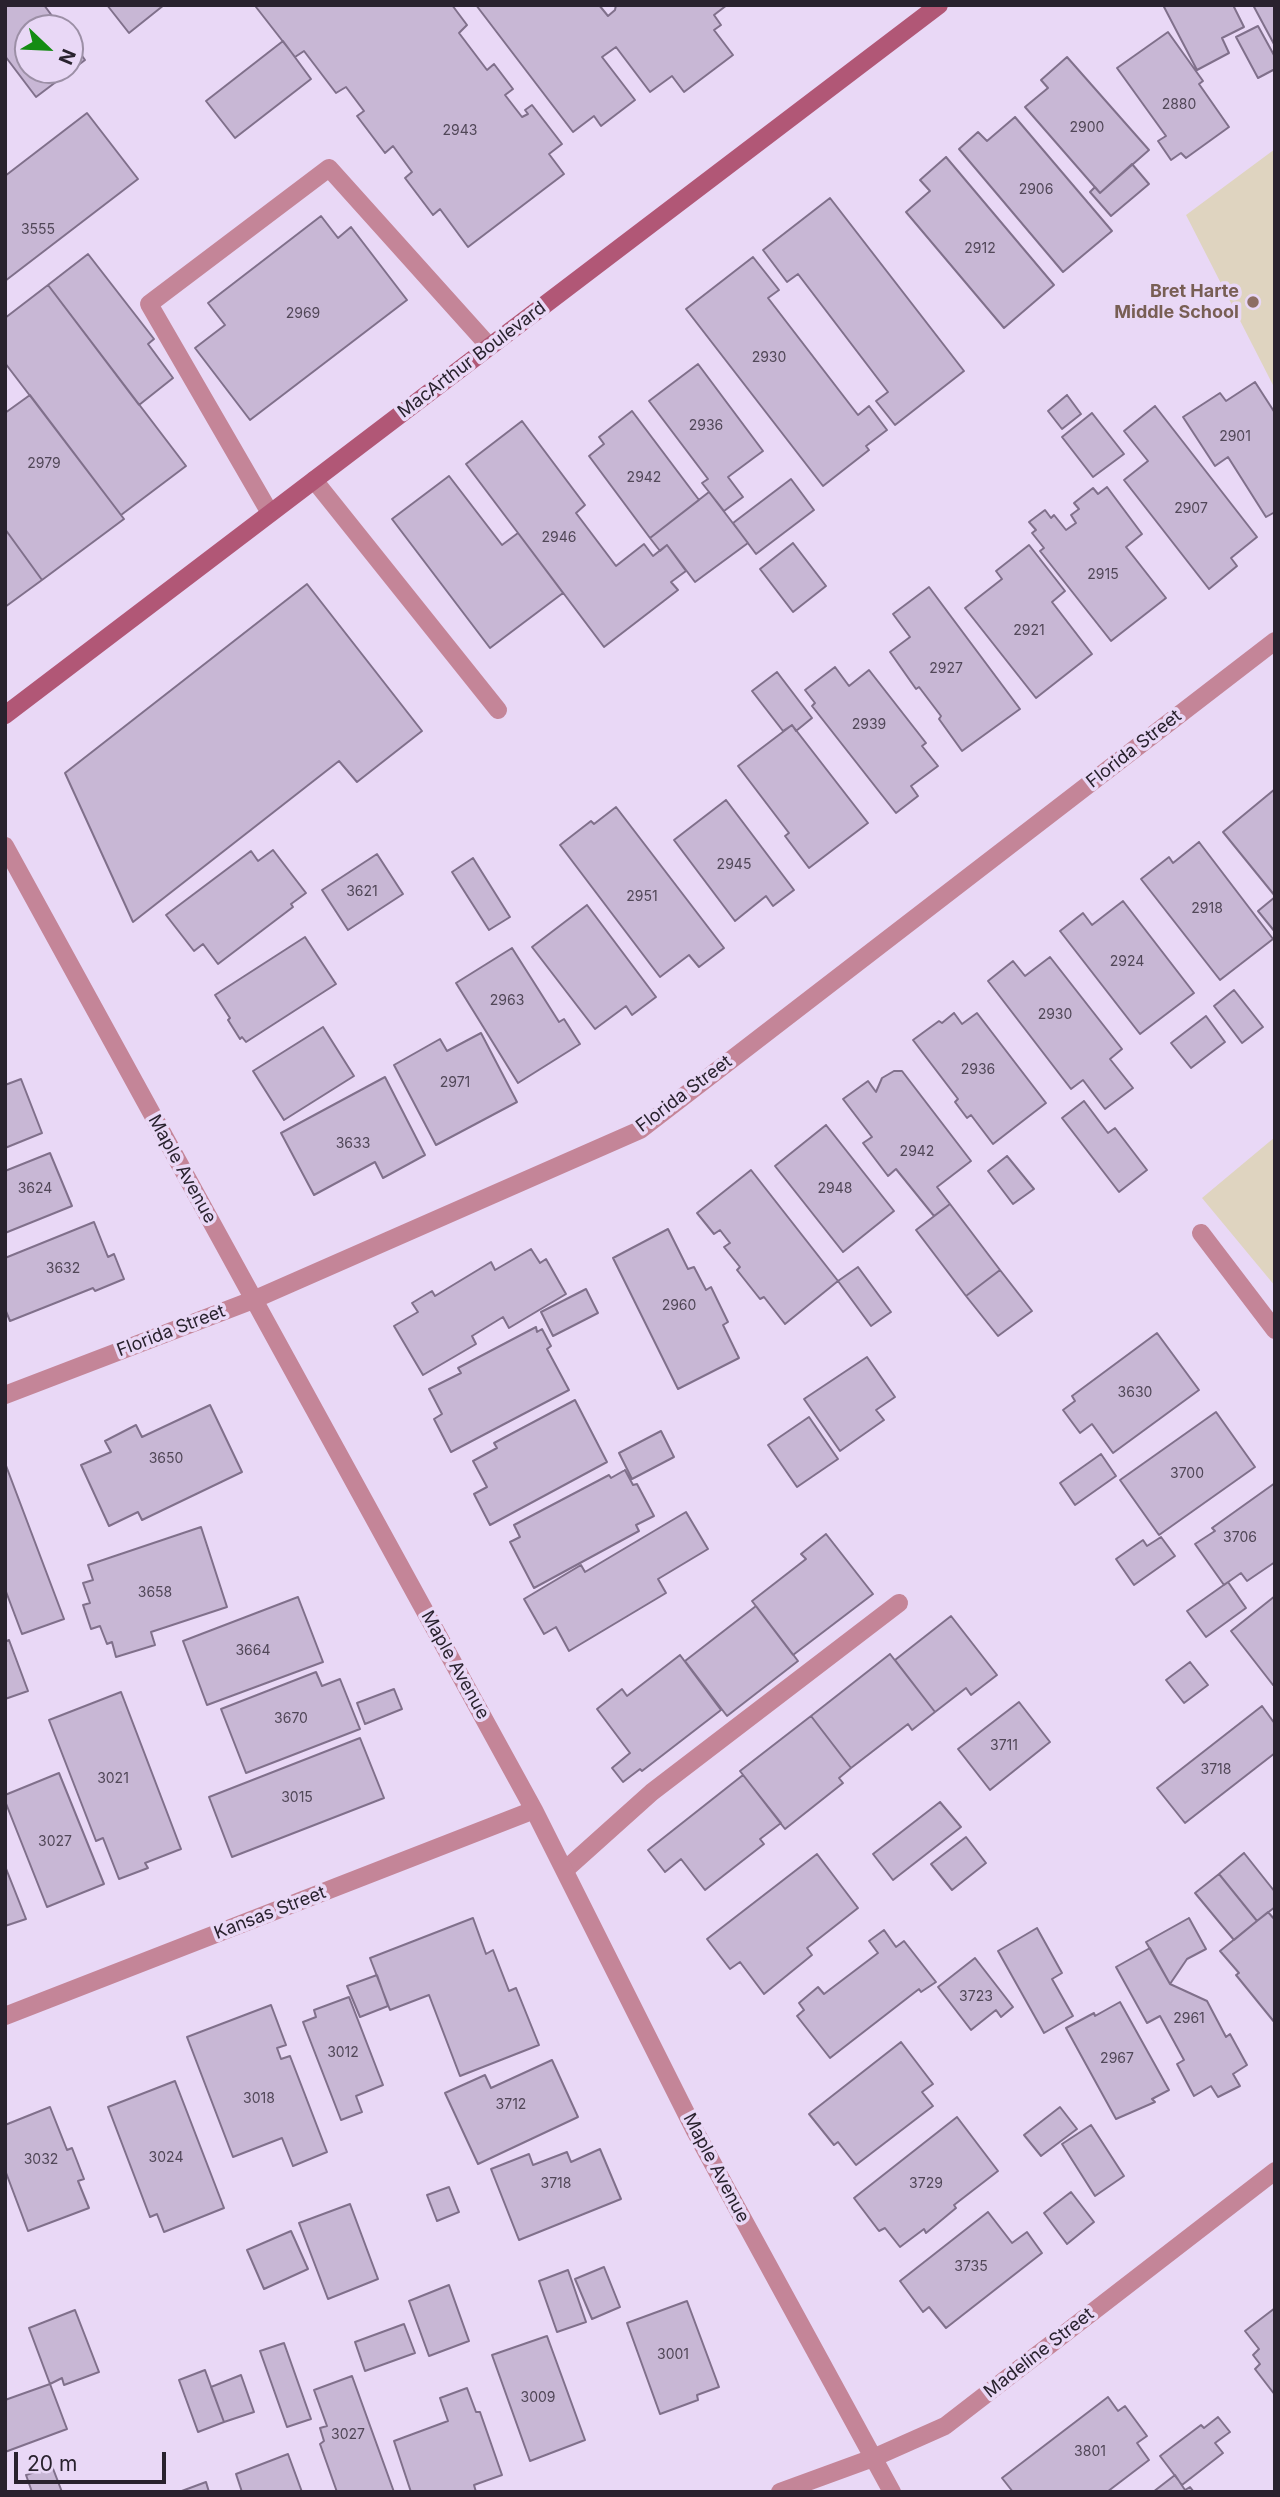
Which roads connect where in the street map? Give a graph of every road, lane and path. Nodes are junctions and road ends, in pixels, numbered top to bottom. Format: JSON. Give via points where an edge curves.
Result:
{"nodes":[{"id":1,"x":939,"y":5,"type":"edge"},
{"id":2,"x":489,"y":346,"type":"junction"},
{"id":3,"x":314,"y":480,"type":"junction"},
{"id":4,"x":270,"y":513,"type":"junction"},
{"id":5,"x":1275,"y":641,"type":"edge"},
{"id":6,"x":498,"y":710,"type":"dead end"},
{"id":7,"x":5,"y":715,"type":"edge"},
{"id":8,"x":5,"y":846,"type":"edge"},
{"id":9,"x":1201,"y":1233,"type":"dead end"},
{"id":10,"x":253,"y":1300,"type":"junction"},
{"id":11,"x":1275,"y":1330,"type":"edge"},
{"id":12,"x":5,"y":1395,"type":"edge"},
{"id":13,"x":899,"y":1603,"type":"dead end"},
{"id":14,"x":534,"y":1810,"type":"junction"},
{"id":15,"x":565,"y":1870,"type":"junction"},
{"id":16,"x":5,"y":2016,"type":"edge"},
{"id":17,"x":1275,"y":2171,"type":"edge"},
{"id":18,"x":873,"y":2458,"type":"junction"},
{"id":19,"x":780,"y":2492,"type":"edge"},
{"id":20,"x":892,"y":2492,"type":"edge"}],
"edges":[{"from":1,"to":2,"type":"main road","name":"MacArthur Boulevard"},
{"from":2,"to":3,"type":"main road","name":"MacArthur Boulevard"},
{"from":2,"to":4,"type":"street","via":[[329,168],[149,304]]},
{"from":3,"to":4,"type":"main road","name":"MacArthur Boulevard"},
{"from":3,"to":6,"type":"street"},
{"from":4,"to":7,"type":"main road","name":"MacArthur Boulevard"},
{"from":5,"to":10,"type":"street","name":"Florida Street","via":[[640,1130]]},
{"from":8,"to":10,"type":"street","name":"Maple Avenue"},
{"from":9,"to":11,"type":"street"},
{"from":10,"to":12,"type":"street","name":"Florida Street"},
{"from":10,"to":14,"type":"street","name":"Maple Avenue"},
{"from":13,"to":15,"type":"street","via":[[652,1792]]},
{"from":14,"to":15,"type":"street","name":"Maple Avenue"},
{"from":14,"to":16,"type":"street","name":"Kansas Street"},
{"from":15,"to":18,"type":"street","name":"Maple Avenue","via":[[695,2131]]},
{"from":17,"to":18,"type":"street","name":"Madeline Street","via":[[945,2426]]},
{"from":18,"to":19,"type":"street","name":"Madeline Street"},
{"from":18,"to":20,"type":"street","name":"Maple Avenue"}]}
